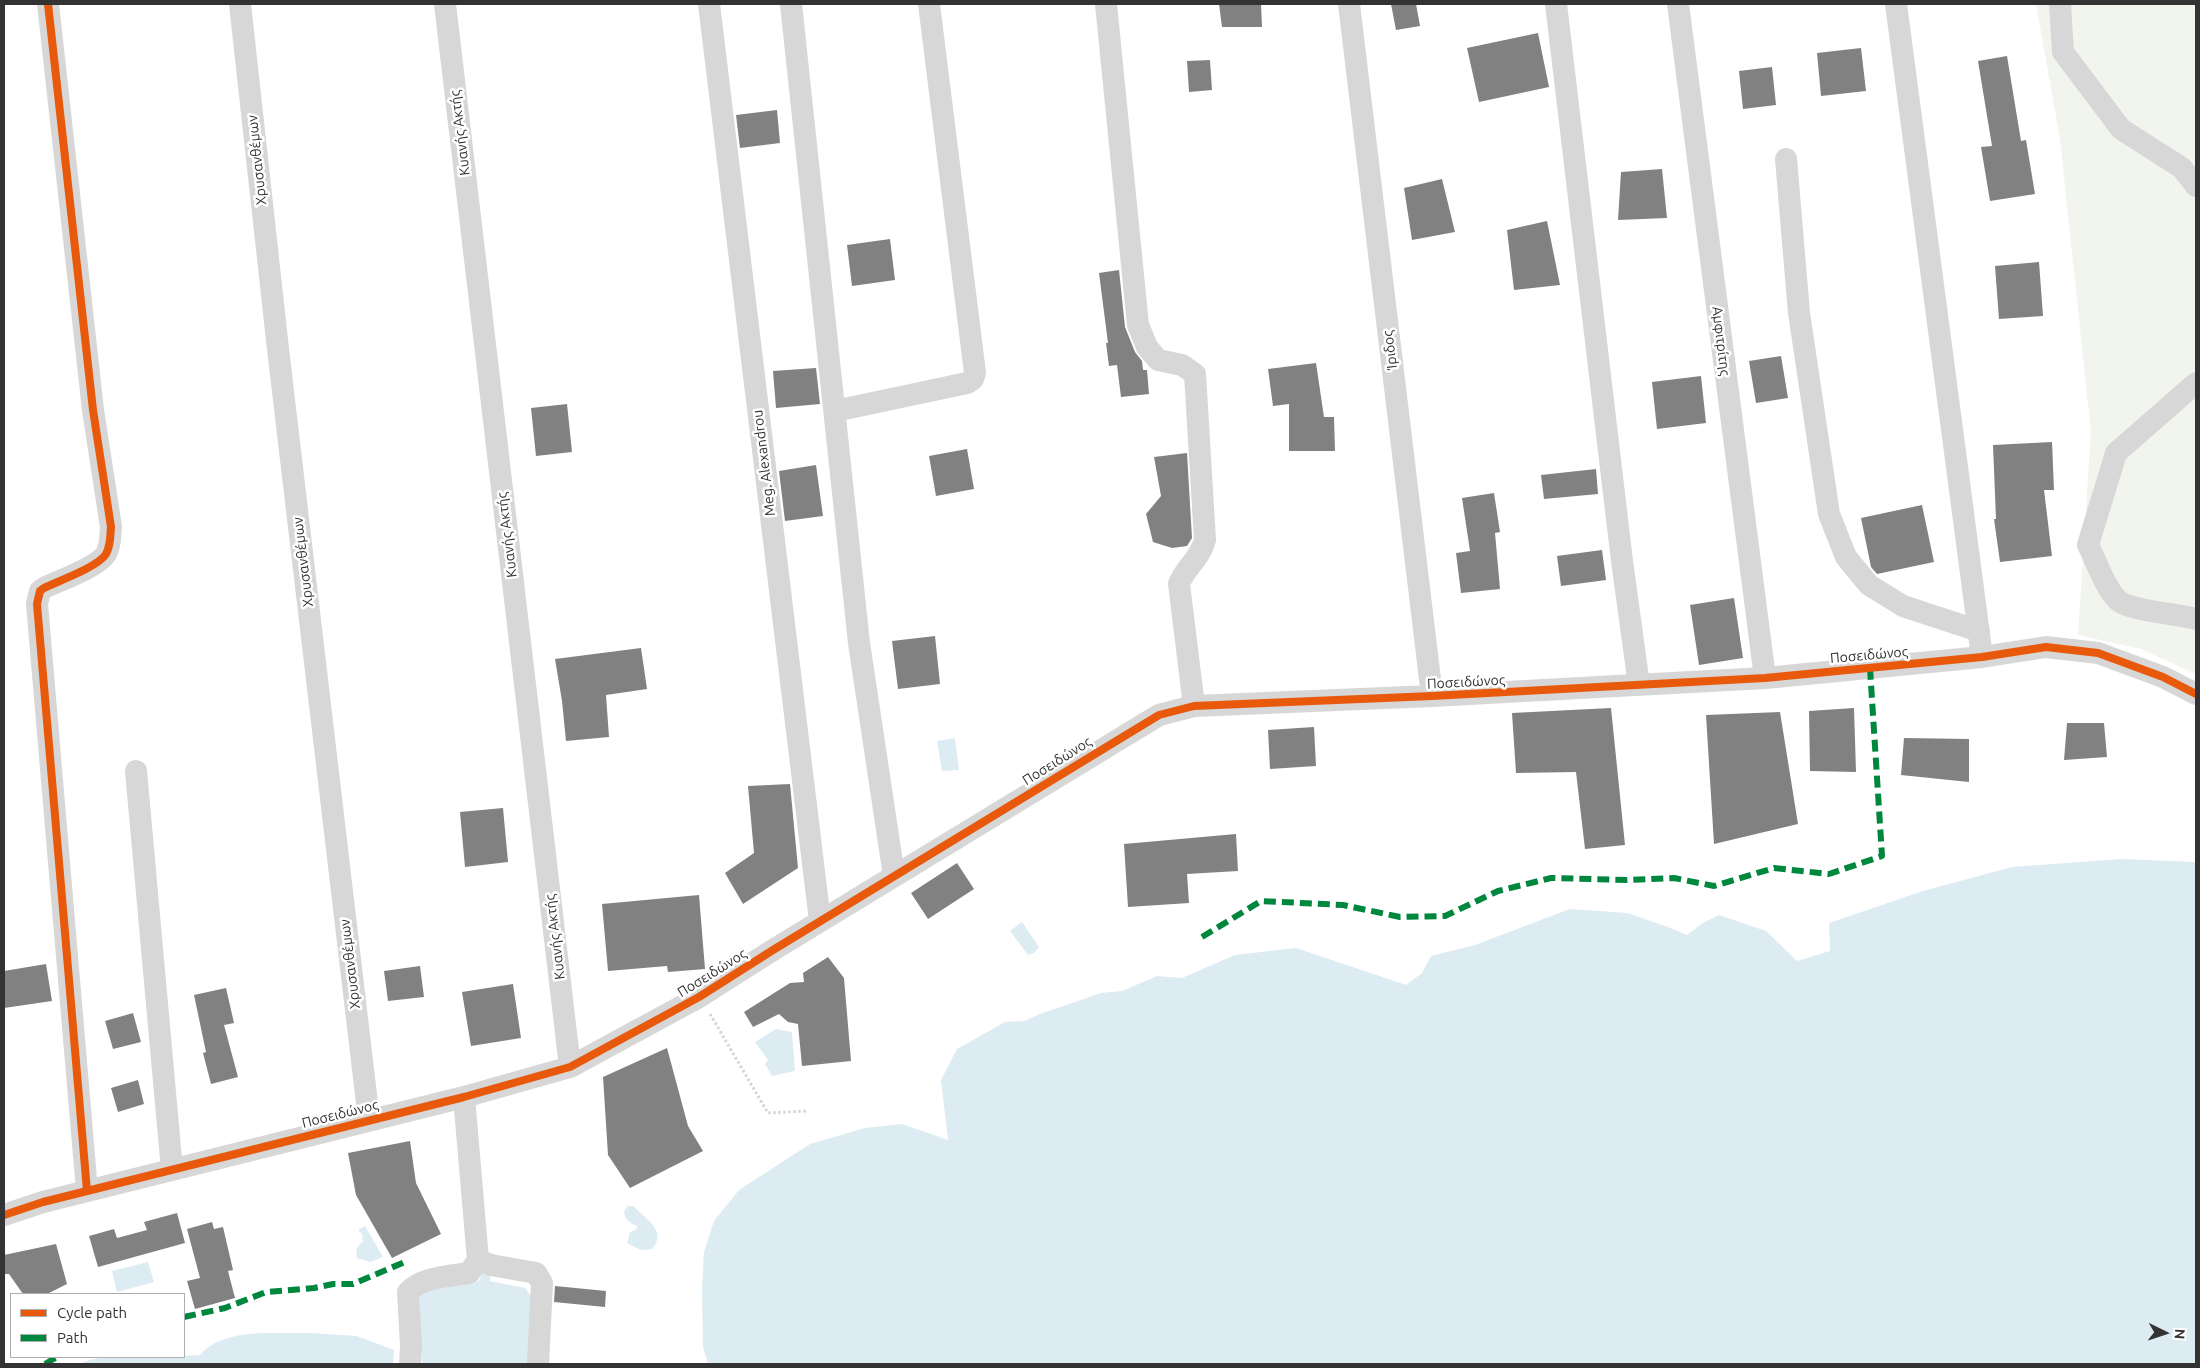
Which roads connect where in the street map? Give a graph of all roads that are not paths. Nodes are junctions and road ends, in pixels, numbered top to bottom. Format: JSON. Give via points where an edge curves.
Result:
{"nodes":[{"id":1,"x":48,"y":4,"type":"edge"},
{"id":2,"x":240,"y":4,"type":"edge"},
{"id":3,"x":445,"y":4,"type":"edge"},
{"id":4,"x":710,"y":4,"type":"edge"},
{"id":5,"x":790,"y":4,"type":"edge"},
{"id":6,"x":929,"y":4,"type":"edge"},
{"id":7,"x":1106,"y":4,"type":"edge"},
{"id":8,"x":1349,"y":4,"type":"edge"},
{"id":9,"x":1556,"y":4,"type":"edge"},
{"id":10,"x":1678,"y":4,"type":"edge"},
{"id":11,"x":1896,"y":4,"type":"edge"},
{"id":12,"x":2060,"y":4,"type":"edge"},
{"id":13,"x":1786,"y":159,"type":"dead end"},
{"id":14,"x":2196,"y":186,"type":"edge"},
{"id":15,"x":2196,"y":382,"type":"edge"},
{"id":16,"x":835,"y":411,"type":"junction"},
{"id":17,"x":2196,"y":619,"type":"edge"},
{"id":18,"x":1979,"y":632,"type":"junction"},
{"id":19,"x":1982,"y":657,"type":"junction"},
{"id":20,"x":1765,"y":678,"type":"junction"},
{"id":21,"x":1639,"y":685,"type":"junction"},
{"id":22,"x":2196,"y":694,"type":"edge"},
{"id":23,"x":1432,"y":696,"type":"junction"},
{"id":24,"x":1194,"y":706,"type":"junction"},
{"id":25,"x":136,"y":771,"type":"dead end"},
{"id":26,"x":894,"y":876,"type":"junction"},
{"id":27,"x":820,"y":921,"type":"junction"},
{"id":28,"x":570,"y":1066,"type":"junction"},
{"id":29,"x":464,"y":1097,"type":"junction"},
{"id":30,"x":368,"y":1120,"type":"junction"},
{"id":31,"x":172,"y":1170,"type":"junction"},
{"id":32,"x":87,"y":1191,"type":"junction"},
{"id":33,"x":4,"y":1215,"type":"edge"},
{"id":34,"x":478,"y":1260,"type":"junction"},
{"id":35,"x":410,"y":1364,"type":"edge"},
{"id":36,"x":538,"y":1364,"type":"edge"}],
"edges":[{"from":1,"to":32,"type":"street","via":[[110,527],[110,542],[105,556],[44,588],[37,604]]},
{"from":2,"to":30,"type":"street","name":"Χρυσανθέμων"},
{"from":3,"to":28,"type":"street","name":"Κυανής Ακτής"},
{"from":4,"to":27,"type":"street","name":"Meg. Alexandrou"},
{"from":5,"to":16,"type":"street"},
{"from":6,"to":16,"type":"street","via":[[975,373],[968,382]]},
{"from":7,"to":24,"type":"street","via":[[1138,325],[1158,360],[1182,365],[1195,374],[1205,540],[1197,559],[1179,584]]},
{"from":8,"to":23,"type":"street","name":"Ίριδος"},
{"from":9,"to":21,"type":"street"},
{"from":10,"to":20,"type":"street","name":"Αμφιτρίτης"},
{"from":11,"to":18,"type":"street"},
{"from":12,"to":14,"type":"street","via":[[2063,52],[2121,129],[2182,168]]},
{"from":13,"to":18,"type":"street","via":[[1799,313],[1826,499],[1846,557],[1870,585],[1903,606]]},
{"from":15,"to":17,"type":"street","via":[[2116,453],[2088,545],[2110,591],[2121,602]]},
{"from":16,"to":26,"type":"street","via":[[859,643]]},
{"from":18,"to":19,"type":"street"},
{"from":19,"to":20,"type":"street","name":"Ποσειδώνος"},
{"from":19,"to":22,"type":"street","name":"Ποσειδώνος","via":[[2046,647],[2098,653],[2162,676]]},
{"from":20,"to":21,"type":"street","name":"Ποσειδώνος"},
{"from":21,"to":23,"type":"street","name":"Ποσειδώνος"},
{"from":23,"to":24,"type":"street","name":"Ποσειδώνος"},
{"from":24,"to":26,"type":"street","name":"Ποσειδώνος","via":[[1159,714]]},
{"from":25,"to":31,"type":"street"},
{"from":26,"to":27,"type":"street","name":"Ποσειδώνος"},
{"from":27,"to":28,"type":"street","name":"Ποσειδώνος","via":[[700,997]]},
{"from":28,"to":29,"type":"street","name":"Ποσειδώνος"},
{"from":29,"to":30,"type":"street","name":"Ποσειδώνος"},
{"from":29,"to":34,"type":"street"},
{"from":30,"to":31,"type":"street","name":"Ποσειδώνος"},
{"from":31,"to":32,"type":"street","name":"Ποσειδώνος"},
{"from":32,"to":33,"type":"street","name":"Ποσειδώνος"},
{"from":34,"to":35,"type":"street","via":[[469,1273],[431,1280],[412,1287],[408,1292]]},
{"from":34,"to":36,"type":"street","via":[[536,1274],[542,1283]]}]}
